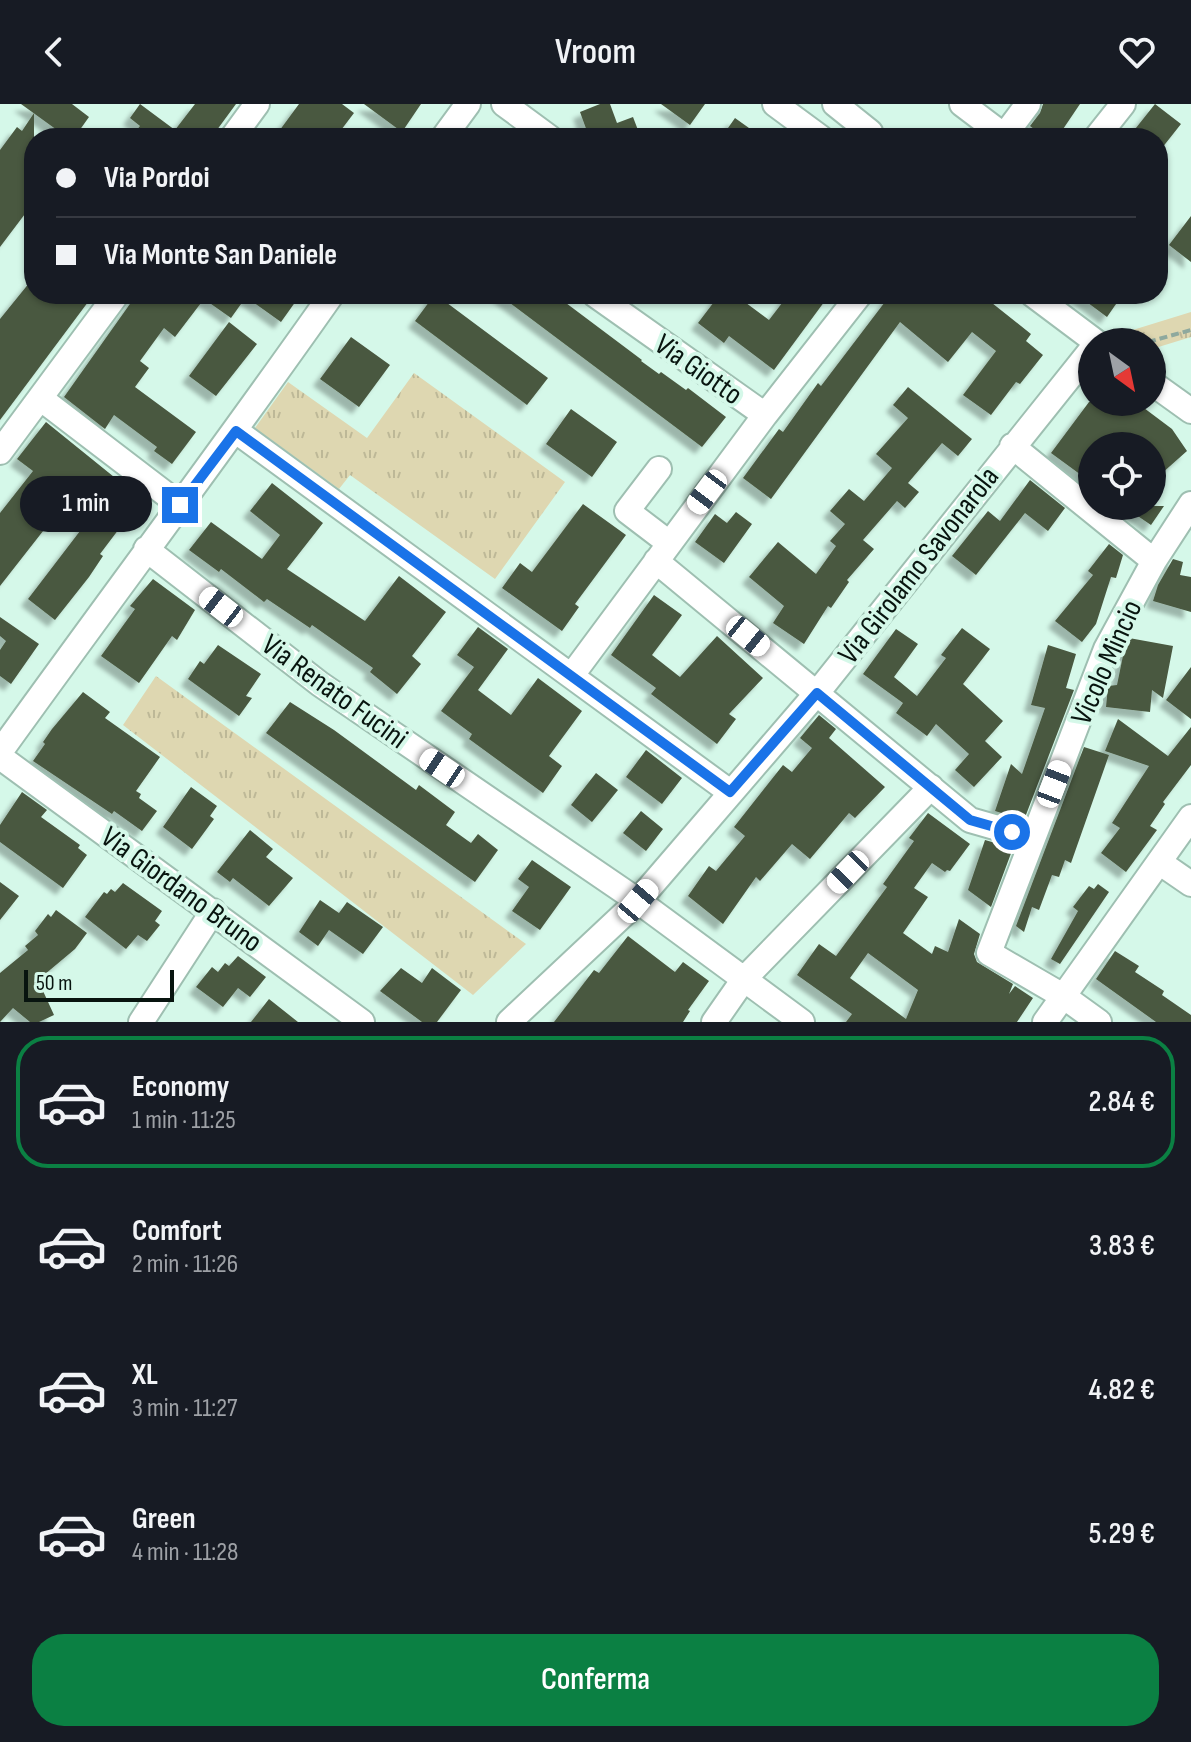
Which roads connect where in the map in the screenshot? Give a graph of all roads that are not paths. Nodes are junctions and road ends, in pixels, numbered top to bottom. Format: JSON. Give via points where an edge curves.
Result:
{"nodes":[{"id":1,"x":257,"y":104,"type":"edge"},
{"id":2,"x":468,"y":104,"type":"edge"},
{"id":3,"x":504,"y":104,"type":"edge"},
{"id":4,"x":775,"y":104,"type":"edge"},
{"id":5,"x":835,"y":104,"type":"edge"},
{"id":6,"x":962,"y":104,"type":"edge"},
{"id":7,"x":1028,"y":104,"type":"edge"},
{"id":8,"x":1123,"y":104,"type":"edge"},
{"id":9,"x":239,"y":128,"type":"edge"},
{"id":10,"x":450,"y":128,"type":"edge"},
{"id":11,"x":536,"y":128,"type":"edge"},
{"id":12,"x":807,"y":128,"type":"edge"},
{"id":13,"x":865,"y":128,"type":"edge"},
{"id":14,"x":994,"y":128,"type":"edge"},
{"id":15,"x":1012,"y":128,"type":"edge"},
{"id":16,"x":1104,"y":128,"type":"edge"},
{"id":17,"x":110,"y":304,"type":"edge"},
{"id":18,"x":322,"y":304,"type":"edge"},
{"id":19,"x":614,"y":304,"type":"edge"},
{"id":20,"x":852,"y":304,"type":"edge"},
{"id":21,"x":1045,"y":304,"type":"edge"},
{"id":22,"x":1078,"y":328,"type":"edge"},
{"id":23,"x":1078,"y":366,"type":"edge"},
{"id":24,"x":1166,"y":393,"type":"edge"},
{"id":25,"x":40,"y":398,"type":"junction"},
{"id":26,"x":1191,"y":411,"type":"edge"},
{"id":27,"x":765,"y":415,"type":"junction"},
{"id":28,"x":236,"y":431,"type":"junction"},
{"id":29,"x":1012,"y":446,"type":"junction"},
{"id":30,"x":0,"y":452,"type":"edge"},
{"id":31,"x":659,"y":469,"type":"dead end"},
{"id":32,"x":1191,"y":504,"type":"edge"},
{"id":33,"x":180,"y":505,"type":"junction"},
{"id":34,"x":146,"y":549,"type":"junction"},
{"id":35,"x":663,"y":552,"type":"junction"},
{"id":36,"x":1154,"y":561,"type":"junction"},
{"id":37,"x":572,"y":675,"type":"junction"},
{"id":38,"x":817,"y":693,"type":"junction"},
{"id":39,"x":8,"y":726,"type":"edge"},
{"id":40,"x":0,"y":754,"type":"edge"},
{"id":41,"x":931,"y":787,"type":"junction"},
{"id":42,"x":730,"y":792,"type":"junction"},
{"id":43,"x":1191,"y":817,"type":"edge"},
{"id":44,"x":1033,"y":838,"type":"junction"},
{"id":45,"x":1159,"y":862,"type":"junction"},
{"id":46,"x":1191,"y":884,"type":"edge"},
{"id":47,"x":638,"y":901,"type":"junction"},
{"id":48,"x":213,"y":911,"type":"junction"},
{"id":49,"x":744,"y":979,"type":"junction"},
{"id":50,"x":1063,"y":996,"type":"junction"},
{"id":51,"x":141,"y":1022,"type":"edge"},
{"id":52,"x":362,"y":1022,"type":"edge"},
{"id":53,"x":509,"y":1022,"type":"edge"},
{"id":54,"x":714,"y":1022,"type":"edge"},
{"id":55,"x":802,"y":1022,"type":"edge"},
{"id":56,"x":1045,"y":1022,"type":"edge"},
{"id":57,"x":1099,"y":1022,"type":"edge"}],
"edges":[{"from":1,"to":9,"type":"street"},
{"from":2,"to":10,"type":"street"},
{"from":3,"to":11,"type":"street"},
{"from":4,"to":12,"type":"street"},
{"from":5,"to":13,"type":"street"},
{"from":6,"to":14,"type":"street"},
{"from":7,"to":15,"type":"street"},
{"from":8,"to":16,"type":"street"},
{"from":17,"to":25,"type":"street"},
{"from":18,"to":28,"type":"street"},
{"from":19,"to":27,"type":"street","name":"Via Giotto"},
{"from":20,"to":27,"type":"street"},
{"from":21,"to":22,"type":"street"},
{"from":23,"to":29,"type":"street","name":"Via Girolamo Savonarola"},
{"from":24,"to":26,"type":"street"},
{"from":25,"to":30,"type":"street"},
{"from":25,"to":33,"type":"street"},
{"from":27,"to":35,"type":"street"},
{"from":28,"to":33,"type":"street"},
{"from":28,"to":37,"type":"street"},
{"from":29,"to":36,"type":"street"},
{"from":29,"to":38,"type":"street","name":"Via Girolamo Savonarola"},
{"from":31,"to":35,"type":"street","via":[[627,511]]},
{"from":32,"to":36,"type":"street","name":"Vicolo Mincio"},
{"from":33,"to":34,"type":"street"},
{"from":34,"to":39,"type":"street"},
{"from":34,"to":47,"type":"street","name":"Via Renato Fucini","via":[[320,684]]},
{"from":35,"to":37,"type":"street"},
{"from":35,"to":38,"type":"street"},
{"from":36,"to":44,"type":"street","name":"Vicolo Mincio","via":[[1106,649]]},
{"from":37,"to":42,"type":"street"},
{"from":38,"to":41,"type":"street"},
{"from":38,"to":42,"type":"street","name":"Via Girolamo Savonarola"},
{"from":39,"to":40,"type":"street"},
{"from":40,"to":48,"type":"street","name":"Via Giordano Bruno"},
{"from":41,"to":44,"type":"street","via":[[970,820]]},
{"from":41,"to":49,"type":"street"},
{"from":42,"to":47,"type":"street","name":"Via Girolamo Savonarola"},
{"from":43,"to":45,"type":"street"},
{"from":44,"to":50,"type":"street","name":"Vicolo Mincio","via":[[989,953]]},
{"from":45,"to":46,"type":"street"},
{"from":45,"to":50,"type":"street"},
{"from":47,"to":49,"type":"street","name":"Via Renato Fucini"},
{"from":47,"to":53,"type":"street","name":"Via Girolamo Savonarola"},
{"from":48,"to":51,"type":"street"},
{"from":48,"to":52,"type":"street","name":"Via Giordano Bruno"},
{"from":49,"to":54,"type":"street"},
{"from":49,"to":55,"type":"street","name":"Via Renato Fucini"},
{"from":50,"to":56,"type":"street"},
{"from":50,"to":57,"type":"street"}]}
